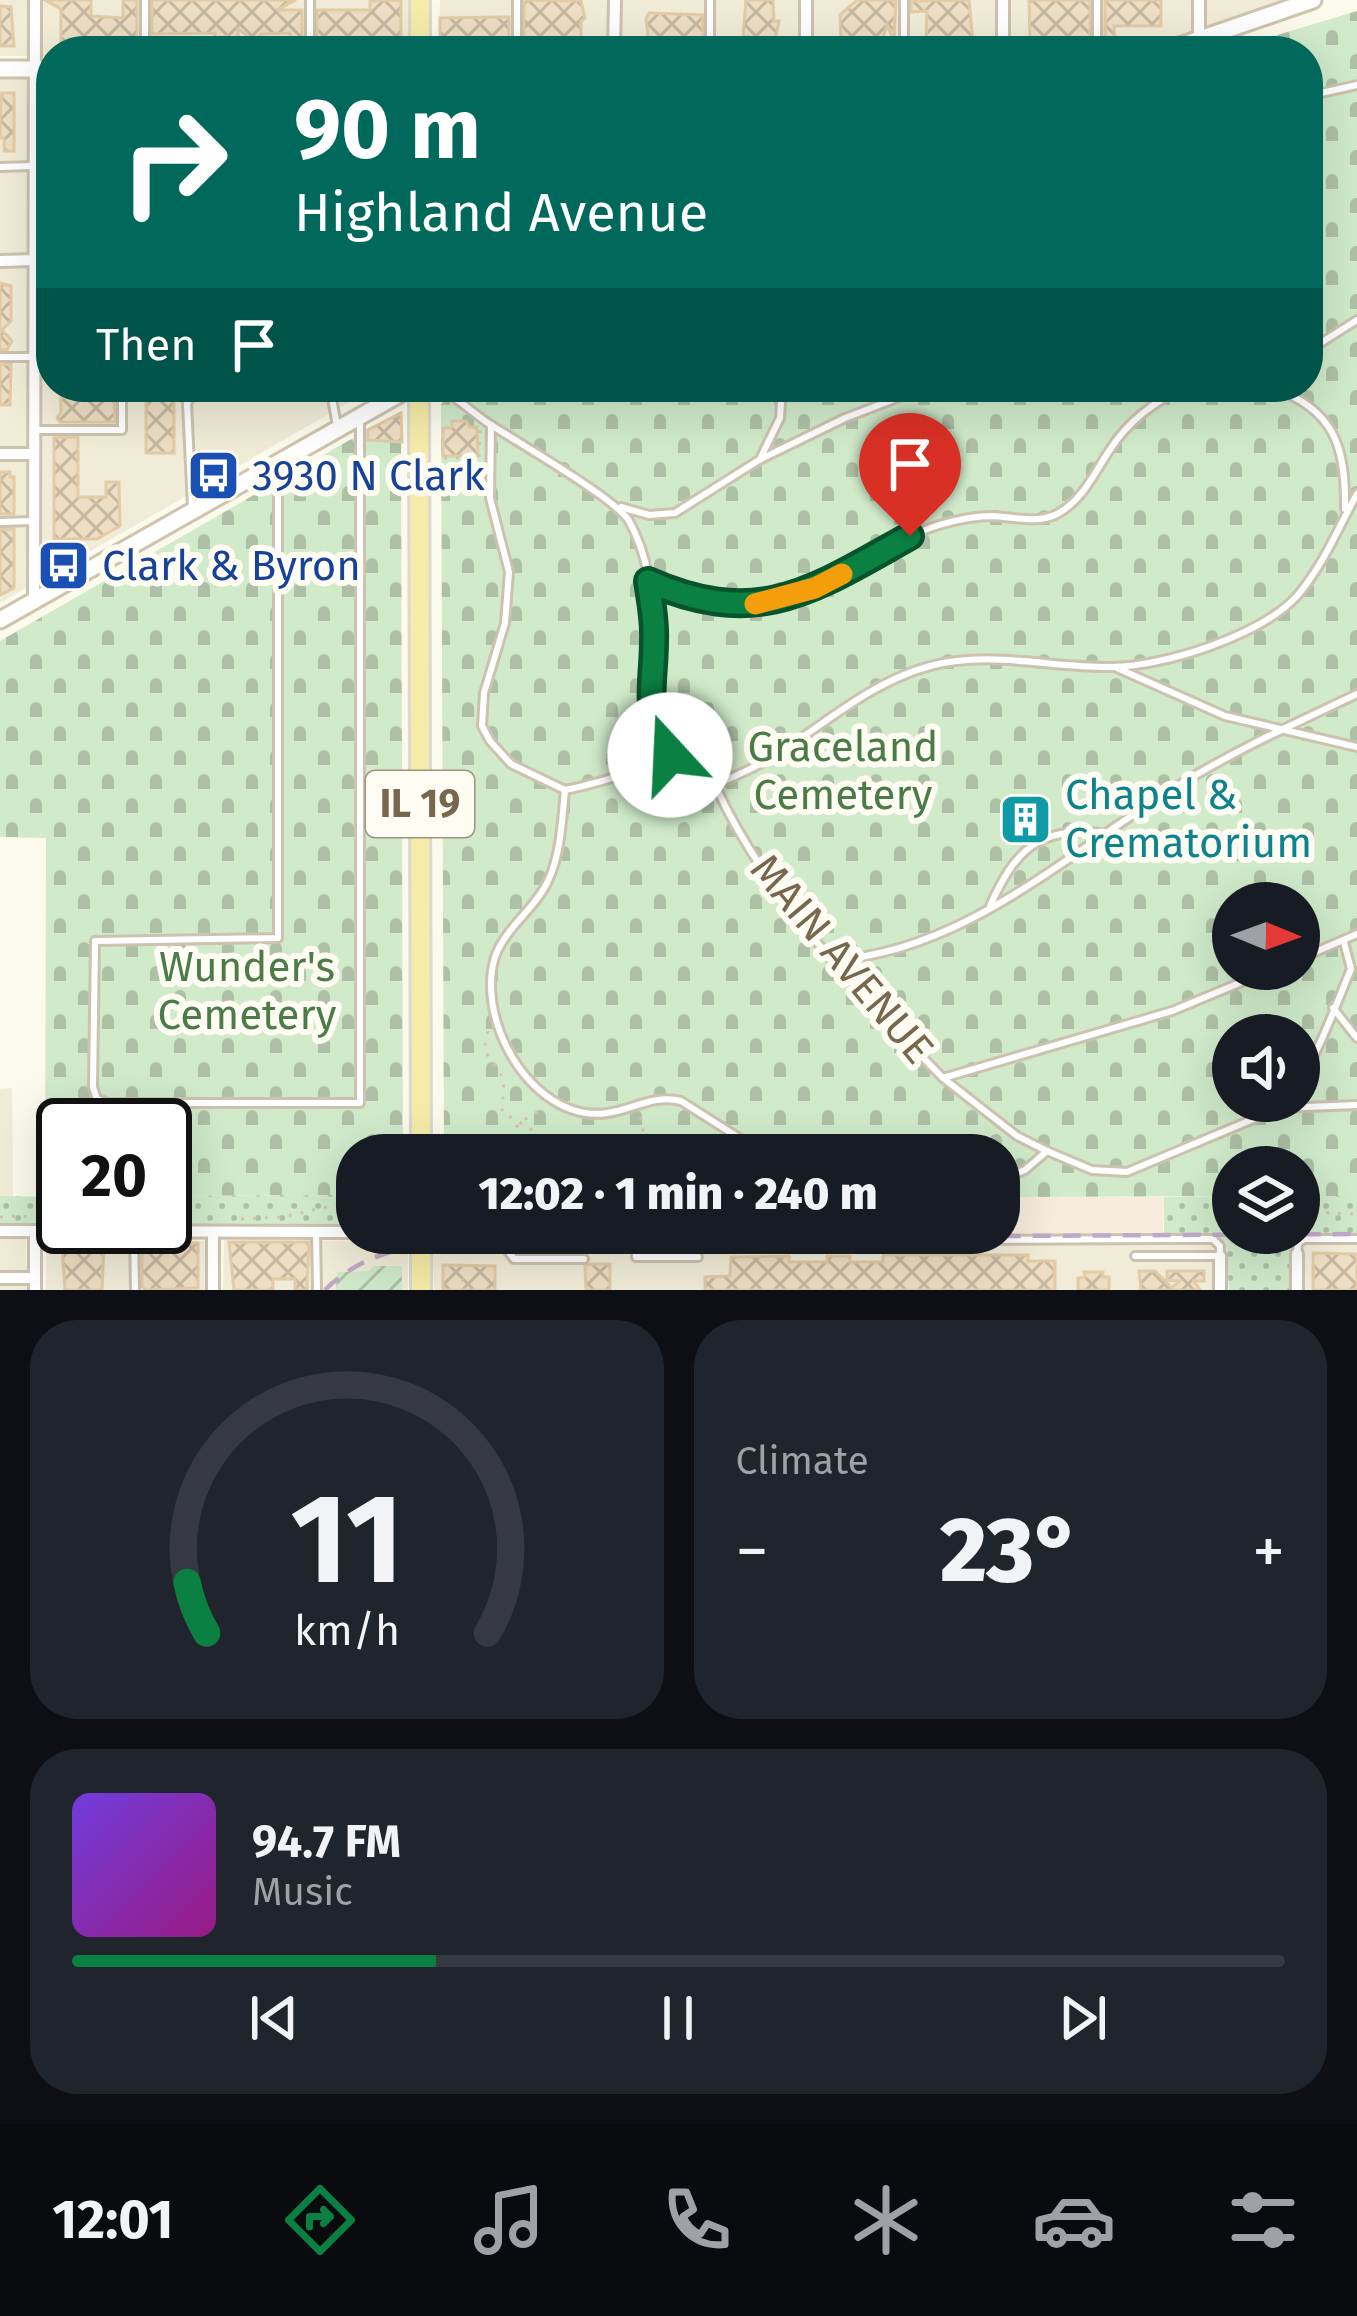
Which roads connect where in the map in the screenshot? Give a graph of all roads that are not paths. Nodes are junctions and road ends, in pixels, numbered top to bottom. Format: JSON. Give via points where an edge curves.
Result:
{"nodes":[{"id":1,"x":35,"y":0,"type":"edge"},
{"id":2,"x":145,"y":0,"type":"edge"},
{"id":3,"x":310,"y":0,"type":"edge"},
{"id":4,"x":420,"y":0,"type":"edge"},
{"id":5,"x":517,"y":0,"type":"edge"},
{"id":6,"x":615,"y":0,"type":"edge"},
{"id":7,"x":710,"y":0,"type":"edge"},
{"id":8,"x":806,"y":0,"type":"edge"},
{"id":9,"x":904,"y":0,"type":"edge"},
{"id":10,"x":1003,"y":0,"type":"edge"},
{"id":11,"x":1097,"y":0,"type":"edge"},
{"id":12,"x":1199,"y":0,"type":"edge"},
{"id":13,"x":1313,"y":0,"type":"edge"},
{"id":14,"x":1295,"y":3,"type":"edge"},
{"id":15,"x":39,"y":36,"type":"edge"},
{"id":16,"x":145,"y":36,"type":"edge"},
{"id":17,"x":310,"y":36,"type":"edge"},
{"id":18,"x":420,"y":36,"type":"edge"},
{"id":19,"x":517,"y":36,"type":"edge"},
{"id":20,"x":614,"y":36,"type":"edge"},
{"id":21,"x":710,"y":36,"type":"edge"},
{"id":22,"x":806,"y":36,"type":"edge"},
{"id":23,"x":904,"y":36,"type":"edge"},
{"id":24,"x":1003,"y":36,"type":"edge"},
{"id":25,"x":1096,"y":36,"type":"edge"},
{"id":26,"x":1199,"y":36,"type":"edge"},
{"id":27,"x":1202,"y":36,"type":"edge"},
{"id":28,"x":0,"y":69,"type":"edge"},
{"id":29,"x":36,"y":69,"type":"edge"},
{"id":30,"x":1357,"y":85,"type":"edge"},
{"id":31,"x":1323,"y":93,"type":"edge"},
{"id":32,"x":36,"y":112,"type":"edge"},
{"id":33,"x":35,"y":118,"type":"joint"},
{"id":34,"x":35,"y":166,"type":"junction"},
{"id":35,"x":0,"y":167,"type":"edge"},
{"id":36,"x":35,"y":260,"type":"junction"},
{"id":37,"x":0,"y":261,"type":"edge"},
{"id":38,"x":1357,"y":320,"type":"edge"},
{"id":39,"x":1323,"y":342,"type":"edge"},
{"id":40,"x":0,"y":357,"type":"edge"},
{"id":41,"x":34,"y":357,"type":"junction"},
{"id":42,"x":122,"y":402,"type":"edge"},
{"id":43,"x":188,"y":402,"type":"edge"},
{"id":44,"x":332,"y":402,"type":"edge"},
{"id":45,"x":387,"y":402,"type":"edge"},
{"id":46,"x":416,"y":402,"type":"edge"},
{"id":47,"x":460,"y":402,"type":"edge"},
{"id":48,"x":781,"y":402,"type":"edge"},
{"id":49,"x":887,"y":402,"type":"edge"},
{"id":50,"x":1155,"y":402,"type":"edge"},
{"id":51,"x":1305,"y":402,"type":"edge"},
{"id":52,"x":360,"y":416,"type":"junction"},
{"id":53,"x":491,"y":425,"type":"junction"},
{"id":54,"x":337,"y":429,"type":"junction"},
{"id":55,"x":32,"y":430,"type":"junction"},
{"id":56,"x":0,"y":454,"type":"edge"},
{"id":57,"x":33,"y":454,"type":"junction"},
{"id":58,"x":759,"y":460,"type":"junction"},
{"id":59,"x":278,"y":463,"type":"junction"},
{"id":60,"x":1357,"y":494,"type":"edge"},
{"id":61,"x":618,"y":506,"type":"junction"},
{"id":62,"x":193,"y":511,"type":"junction"},
{"id":63,"x":1346,"y":515,"type":"junction"},
{"id":64,"x":33,"y":521,"type":"junction"},
{"id":65,"x":0,"y":522,"type":"edge"},
{"id":66,"x":648,"y":581,"type":"junction"},
{"id":67,"x":34,"y":601,"type":"junction"},
{"id":68,"x":0,"y":620,"type":"edge"},
{"id":69,"x":1114,"y":667,"type":"junction"},
{"id":70,"x":1357,"y":694,"type":"edge"},
{"id":71,"x":1285,"y":727,"type":"junction"},
{"id":72,"x":1357,"y":747,"type":"edge"},
{"id":73,"x":683,"y":771,"type":"junction"},
{"id":74,"x":715,"y":785,"type":"junction"},
{"id":75,"x":565,"y":790,"type":"junction"},
{"id":76,"x":1106,"y":833,"type":"junction"},
{"id":77,"x":990,"y":906,"type":"junction"},
{"id":78,"x":1357,"y":934,"type":"edge"},
{"id":79,"x":1344,"y":942,"type":"junction"},
{"id":80,"x":1320,"y":951,"type":"edge"},
{"id":81,"x":833,"y":960,"type":"junction"},
{"id":82,"x":1354,"y":971,"type":"edge"},
{"id":83,"x":1222,"y":990,"type":"edge"},
{"id":84,"x":1333,"y":1008,"type":"junction"},
{"id":85,"x":1357,"y":1038,"type":"edge"},
{"id":86,"x":1320,"y":1046,"type":"edge"},
{"id":87,"x":943,"y":1078,"type":"junction"},
{"id":88,"x":1320,"y":1106,"type":"edge"},
{"id":89,"x":1357,"y":1106,"type":"edge"},
{"id":90,"x":1243,"y":1122,"type":"edge"},
{"id":91,"x":421,"y":1134,"type":"edge"},
{"id":92,"x":733,"y":1134,"type":"edge"},
{"id":93,"x":1047,"y":1151,"type":"junction"},
{"id":94,"x":1020,"y":1172,"type":"edge"},
{"id":95,"x":0,"y":1231,"type":"edge"},
{"id":96,"x":35,"y":1231,"type":"joint"},
{"id":97,"x":192,"y":1232,"type":"edge"},
{"id":98,"x":213,"y":1232,"type":"junction"},
{"id":99,"x":316,"y":1232,"type":"junction"},
{"id":100,"x":336,"y":1232,"type":"edge"},
{"id":101,"x":1320,"y":1239,"type":"edge"},
{"id":102,"x":1357,"y":1239,"type":"edge"},
{"id":103,"x":1020,"y":1240,"type":"edge"},
{"id":104,"x":134,"y":1254,"type":"edge"},
{"id":105,"x":421,"y":1254,"type":"edge"},
{"id":106,"x":510,"y":1254,"type":"edge"},
{"id":107,"x":636,"y":1254,"type":"edge"},
{"id":108,"x":1297,"y":1254,"type":"edge"},
{"id":109,"x":1135,"y":1256,"type":"dead end"},
{"id":110,"x":1220,"y":1256,"type":"junction"},
{"id":111,"x":698,"y":1257,"type":"dead end"},
{"id":112,"x":584,"y":1259,"type":"dead end"},
{"id":113,"x":0,"y":1278,"type":"edge"},
{"id":114,"x":35,"y":1284,"type":"edge"},
{"id":115,"x":135,"y":1290,"type":"edge"},
{"id":116,"x":213,"y":1290,"type":"edge"},
{"id":117,"x":317,"y":1290,"type":"edge"},
{"id":118,"x":421,"y":1290,"type":"edge"},
{"id":119,"x":1220,"y":1290,"type":"edge"},
{"id":120,"x":1297,"y":1290,"type":"edge"}],
"edges":[{"from":1,"to":15,"type":"street"},
{"from":2,"to":16,"type":"lane"},
{"from":3,"to":17,"type":"lane"},
{"from":4,"to":18,"type":"main road"},
{"from":5,"to":19,"type":"lane"},
{"from":6,"to":20,"type":"street"},
{"from":7,"to":21,"type":"lane"},
{"from":8,"to":22,"type":"street"},
{"from":9,"to":23,"type":"lane"},
{"from":10,"to":24,"type":"street"},
{"from":11,"to":25,"type":"lane"},
{"from":12,"to":26,"type":"street"},
{"from":13,"to":14,"type":"main road"},
{"from":14,"to":27,"type":"main road"},
{"from":28,"to":29,"type":"main road"},
{"from":30,"to":31,"type":"lane"},
{"from":32,"to":33,"type":"street"},
{"from":33,"to":34,"type":"street"},
{"from":34,"to":35,"type":"lane"},
{"from":34,"to":36,"type":"street"},
{"from":36,"to":37,"type":"street"},
{"from":36,"to":41,"type":"street"},
{"from":38,"to":39,"type":"lane"},
{"from":40,"to":41,"type":"lane"},
{"from":41,"to":55,"type":"street"},
{"from":42,"to":55,"type":"lane","via":[[122,430]]},
{"from":43,"to":62,"type":"lane"},
{"from":44,"to":54,"type":"lane"},
{"from":45,"to":52,"type":"main road"},
{"from":46,"to":91,"type":"main road","number":"IL 19"},
{"from":47,"to":53,"type":"lane"},
{"from":48,"to":58,"type":"lane"},
{"from":49,"to":58,"type":"lane"},
{"from":50,"to":66,"type":"lane","via":[[1055,515],[938,525],[815,588],[772,601],[717,604]]},
{"from":51,"to":63,"type":"lane","via":[[1330,426]]},
{"from":52,"to":54,"type":"main road"},
{"from":52,"to":59,"type":"lane","via":[[360,1102],[97,1099],[95,941],[278,938]]},
{"from":53,"to":61,"type":"lane"},
{"from":53,"to":75,"type":"lane","via":[[490,498],[509,572],[482,726],[511,764]]},
{"from":54,"to":59,"type":"main road"},
{"from":55,"to":57,"type":"street"},
{"from":56,"to":57,"type":"street"},
{"from":57,"to":64,"type":"street"},
{"from":58,"to":61,"type":"lane","via":[[675,513]]},
{"from":59,"to":62,"type":"main road"},
{"from":60,"to":63,"type":"lane"},
{"from":61,"to":66,"type":"lane"},
{"from":62,"to":67,"type":"main road"},
{"from":63,"to":69,"type":"lane","via":[[1315,573],[1281,610],[1197,650]]},
{"from":64,"to":65,"type":"lane"},
{"from":64,"to":67,"type":"street"},
{"from":66,"to":73,"type":"lane","via":[[650,707],[661,742]]},
{"from":67,"to":68,"type":"main road"},
{"from":69,"to":71,"type":"lane","via":[[1206,709]]},
{"from":69,"to":74,"type":"lane","via":[[970,659],[924,668]]},
{"from":70,"to":71,"type":"lane"},
{"from":71,"to":72,"type":"lane"},
{"from":71,"to":76,"type":"lane"},
{"from":73,"to":74,"type":"lane"},
{"from":73,"to":75,"type":"lane","via":[[637,770]]},
{"from":74,"to":81,"type":"lane","name":"MAIN AVENUE","via":[[758,863]]},
{"from":75,"to":92,"type":"lane","via":[[548,880],[494,961],[509,1052],[535,1086],[573,1110],[614,1114],[667,1097]]},
{"from":76,"to":77,"type":"lane"},
{"from":76,"to":77,"type":"lane","via":[[1055,833],[1034,842]]},
{"from":77,"to":81,"type":"lane","via":[[908,948]]},
{"from":78,"to":79,"type":"lane"},
{"from":79,"to":80,"type":"lane"},
{"from":79,"to":82,"type":"lane"},
{"from":81,"to":87,"type":"lane","name":"MAIN AVENUE"},
{"from":82,"to":84,"type":"lane"},
{"from":83,"to":87,"type":"lane","name":"MAIN AVENUE"},
{"from":84,"to":85,"type":"lane"},
{"from":84,"to":86,"type":"lane"},
{"from":87,"to":93,"type":"lane"},
{"from":88,"to":89,"type":"lane"},
{"from":90,"to":93,"type":"lane","via":[[1126,1172],[1092,1170]]},
{"from":93,"to":94,"type":"lane"},
{"from":95,"to":96,"type":"street"},
{"from":96,"to":114,"type":"street"},
{"from":97,"to":98,"type":"street"},
{"from":98,"to":99,"type":"street"},
{"from":98,"to":116,"type":"street"},
{"from":99,"to":100,"type":"street"},
{"from":99,"to":117,"type":"lane"},
{"from":101,"to":102,"type":"lane"},
{"from":103,"to":110,"type":"lane","via":[[1213,1239]]},
{"from":104,"to":115,"type":"lane"},
{"from":105,"to":118,"type":"main road"},
{"from":106,"to":112,"type":"lane"},
{"from":107,"to":111,"type":"lane"},
{"from":108,"to":120,"type":"street"},
{"from":109,"to":110,"type":"lane"},
{"from":110,"to":119,"type":"street"},
{"from":113,"to":114,"type":"street"}]}
